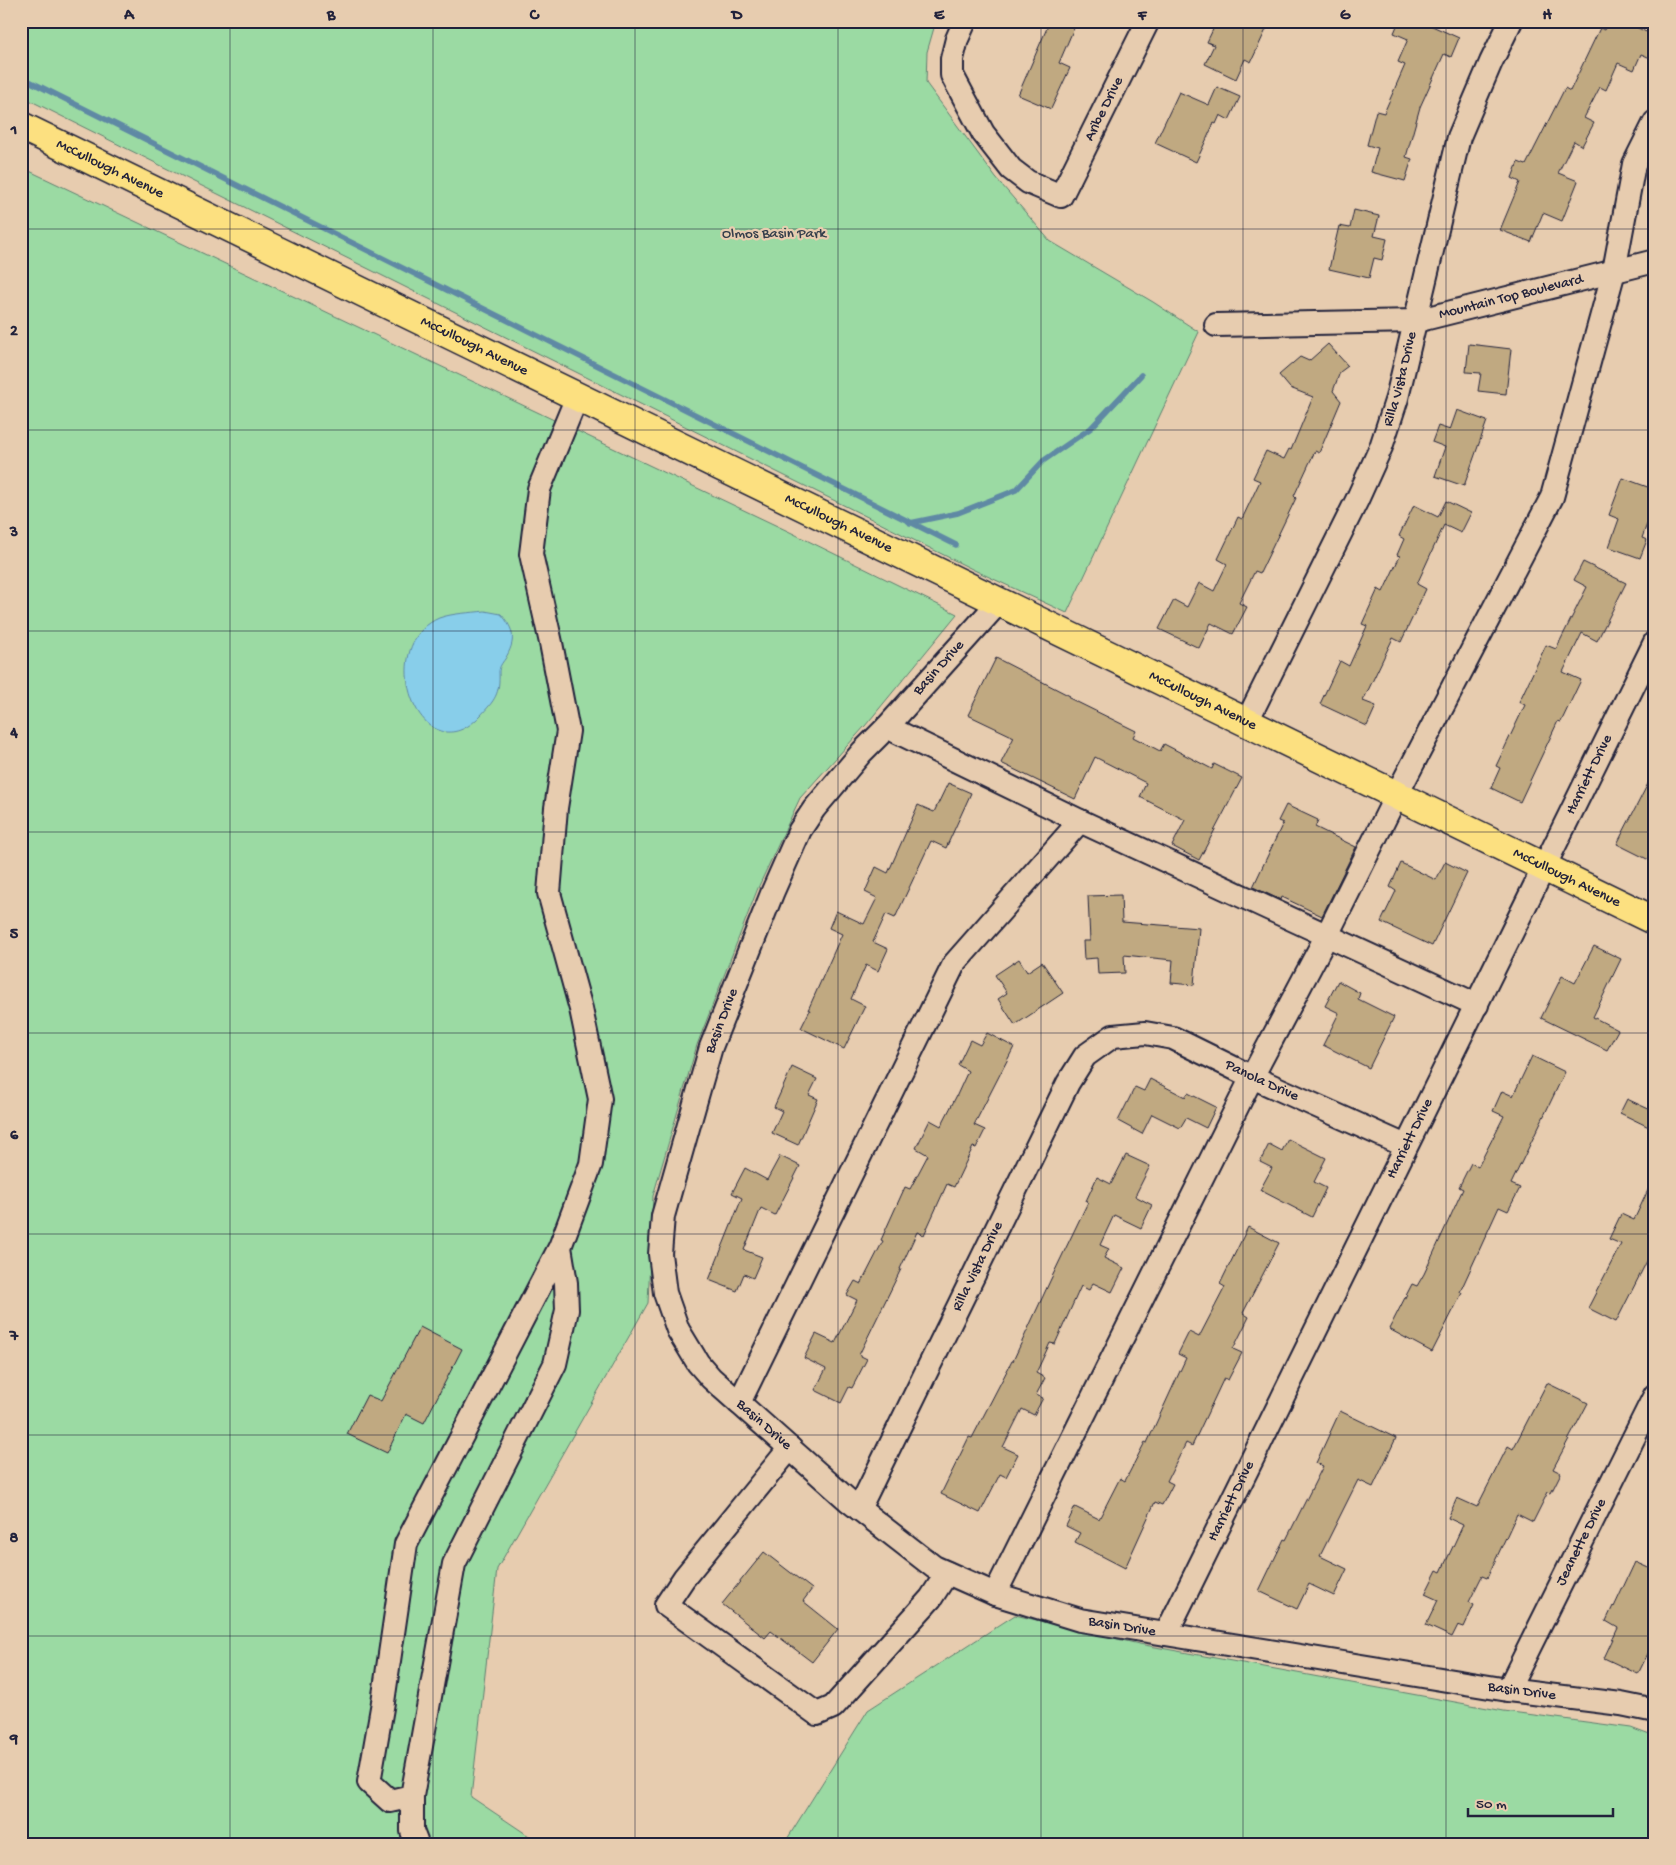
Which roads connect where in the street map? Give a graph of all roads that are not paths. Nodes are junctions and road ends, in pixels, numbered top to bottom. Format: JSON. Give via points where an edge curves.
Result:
{"nodes":[{"id":1,"x":965,"y":21,"type":"edge"},
{"id":2,"x":1148,"y":21,"type":"edge"},
{"id":3,"x":1511,"y":21,"type":"edge"},
{"id":4,"x":1655,"y":122,"type":"edge"},
{"id":5,"x":21,"y":126,"type":"edge"},
{"id":6,"x":1655,"y":261,"type":"edge"},
{"id":7,"x":1614,"y":271,"type":"junction"},
{"id":8,"x":1416,"y":321,"type":"junction"},
{"id":9,"x":1216,"y":325,"type":"dead end"},
{"id":10,"x":577,"y":397,"type":"junction"},
{"id":11,"x":999,"y":602,"type":"junction"},
{"id":12,"x":1655,"y":642,"type":"edge"},
{"id":13,"x":1246,"y":723,"type":"junction"},
{"id":14,"x":887,"y":727,"type":"junction"},
{"id":15,"x":1396,"y":796,"type":"junction"},
{"id":16,"x":1080,"y":821,"type":"junction"},
{"id":17,"x":1543,"y":867,"type":"junction"},
{"id":18,"x":1655,"y":922,"type":"edge"},
{"id":19,"x":1327,"y":935,"type":"junction"},
{"id":20,"x":1477,"y":1004,"type":"junction"},
{"id":21,"x":1113,"y":1036,"type":"joint"},
{"id":22,"x":1252,"y":1077,"type":"junction"},
{"id":23,"x":1406,"y":1146,"type":"junction"},
{"id":24,"x":560,"y":1247,"type":"junction"},
{"id":25,"x":1655,"y":1395,"type":"edge"},
{"id":26,"x":739,"y":1403,"type":"junction"},
{"id":27,"x":790,"y":1448,"type":"junction"},
{"id":28,"x":859,"y":1509,"type":"junction"},
{"id":29,"x":947,"y":1573,"type":"junction"},
{"id":30,"x":995,"y":1594,"type":"junction"},
{"id":31,"x":1166,"y":1634,"type":"junction"},
{"id":32,"x":1508,"y":1690,"type":"junction"},
{"id":33,"x":1655,"y":1711,"type":"edge"},
{"id":34,"x":412,"y":1796,"type":"junction"},
{"id":35,"x":418,"y":1844,"type":"edge"}],
"edges":[{"from":1,"to":2,"type":"street","name":"Aribe Drive","via":[[956,39],[952,75],[983,133],[1011,169],[1028,182],[1061,196]]},
{"from":3,"to":8,"type":"street","name":"Rilla Vista Drive","via":[[1459,137]]},
{"from":4,"to":7,"type":"street","via":[[1634,164]]},
{"from":5,"to":10,"type":"main road","name":"McCullough Avenue"},
{"from":6,"to":7,"type":"street","name":"Mountain Top Boulevard"},
{"from":7,"to":8,"type":"street","name":"Mountain Top Boulevard"},
{"from":7,"to":15,"type":"street","via":[[1552,497]]},
{"from":8,"to":9,"type":"street","name":"Mountain Top Boulevard"},
{"from":8,"to":13,"type":"street","name":"Rilla Vista Drive","via":[[1381,447]]},
{"from":10,"to":11,"type":"main road","name":"McCullough Avenue"},
{"from":10,"to":24,"type":"street","via":[[539,489],[531,554],[568,731],[556,808],[549,892],[582,1009],[600,1099],[591,1164]]},
{"from":11,"to":13,"type":"main road","name":"McCullough Avenue"},
{"from":11,"to":14,"type":"street","name":"Basin Drive"},
{"from":12,"to":17,"type":"street","name":"Harriett Drive"},
{"from":13,"to":15,"type":"main road","name":"McCullough Avenue"},
{"from":14,"to":16,"type":"street"},
{"from":14,"to":26,"type":"street","name":"Basin Drive","via":[[862,752],[800,830],[711,1047],[663,1216],[660,1254],[665,1293],[678,1330],[698,1363]]},
{"from":15,"to":17,"type":"main road","name":"McCullough Avenue"},
{"from":15,"to":19,"type":"street"},
{"from":16,"to":19,"type":"street"},
{"from":16,"to":26,"type":"street","via":[[954,964]]},
{"from":17,"to":18,"type":"main road","name":"McCullough Avenue"},
{"from":17,"to":20,"type":"street","name":"Harriett Drive"},
{"from":19,"to":20,"type":"street"},
{"from":19,"to":22,"type":"street"},
{"from":20,"to":23,"type":"street","name":"Harriett Drive"},
{"from":21,"to":22,"type":"street","name":"Panola Drive","via":[[1145,1033],[1173,1038]]},
{"from":21,"to":28,"type":"street","name":"Rilla Vista Drive","via":[[1085,1056],[1068,1083]]},
{"from":22,"to":23,"type":"street","name":"Panola Drive"},
{"from":22,"to":30,"type":"street"},
{"from":23,"to":31,"type":"street","name":"Harriett Drive"},
{"from":24,"to":34,"type":"street","via":[[567,1310],[555,1364],[454,1564]]},
{"from":24,"to":34,"type":"street","via":[[406,1544],[369,1782],[390,1801]]},
{"from":25,"to":32,"type":"street","name":"Jeanette Drive"},
{"from":26,"to":27,"type":"street","name":"Basin Drive"},
{"from":27,"to":28,"type":"street","name":"Basin Drive"},
{"from":27,"to":29,"type":"street","via":[[684,1578],[666,1605],[817,1714],[833,1707],[931,1598]]},
{"from":28,"to":29,"type":"street","name":"Basin Drive","via":[[934,1567]]},
{"from":29,"to":30,"type":"street","name":"Basin Drive"},
{"from":30,"to":31,"type":"street","name":"Basin Drive","via":[[1080,1620]]},
{"from":31,"to":32,"type":"street","name":"Basin Drive"},
{"from":32,"to":33,"type":"street","name":"Basin Drive"},
{"from":34,"to":35,"type":"street","via":[[412,1831]]}]}
